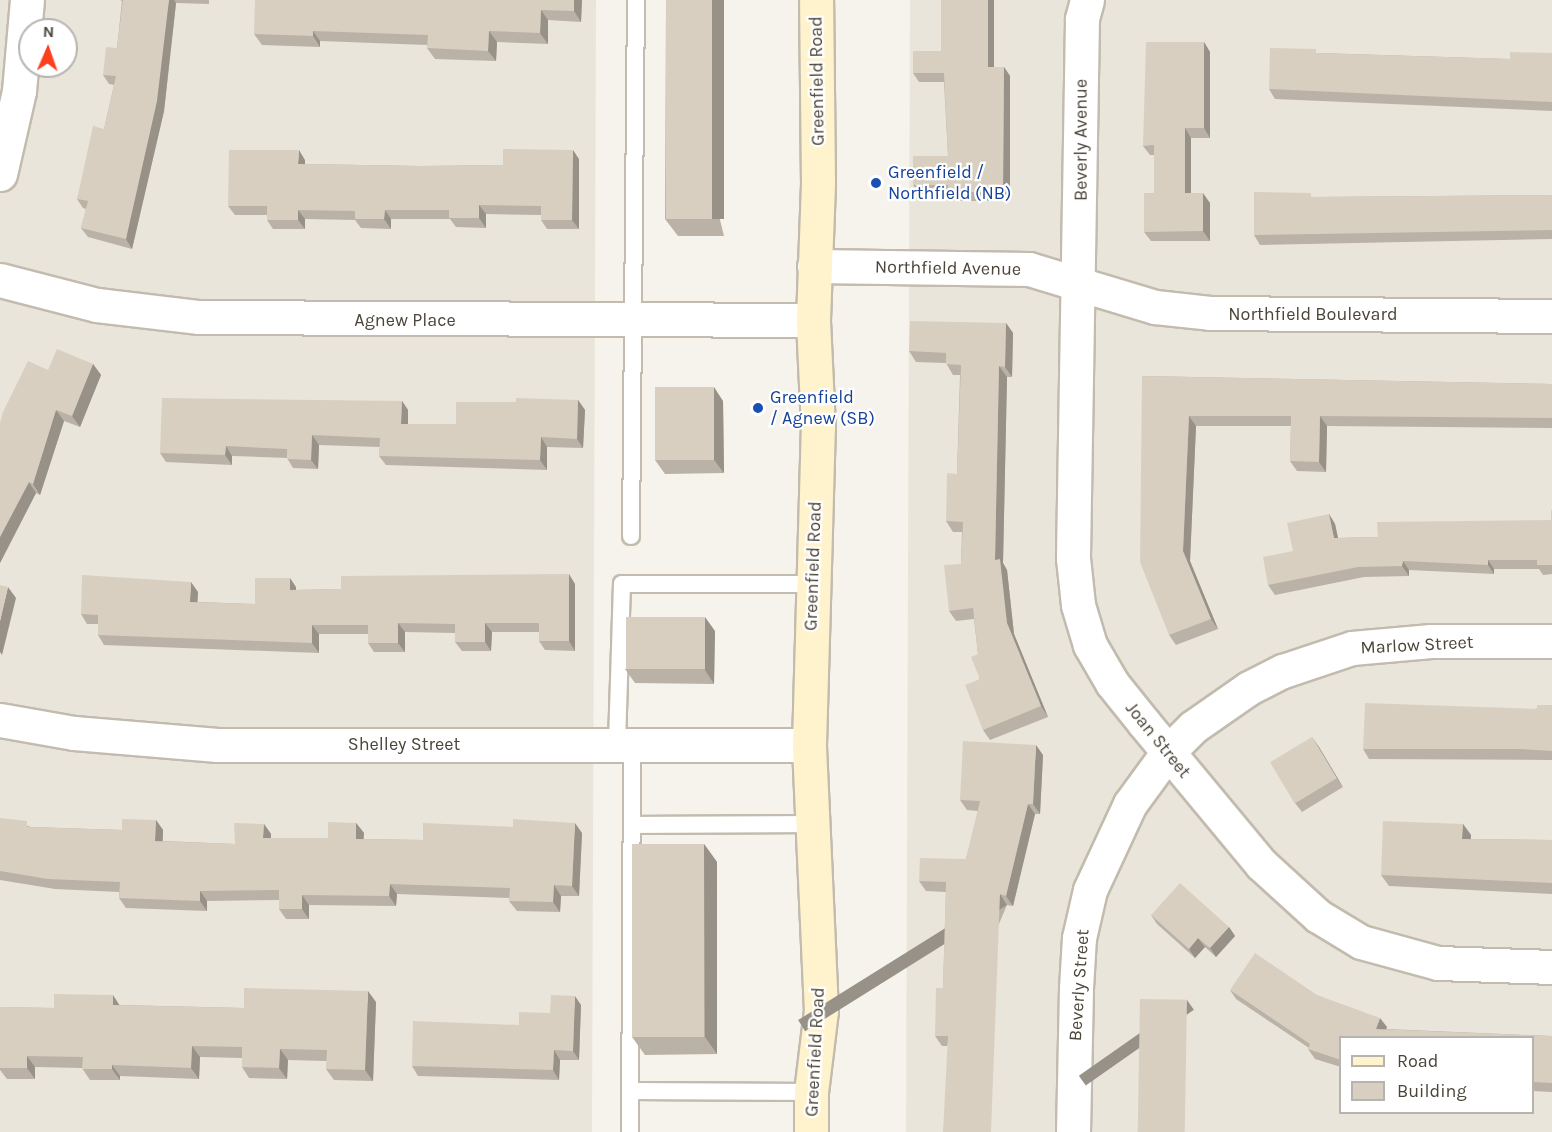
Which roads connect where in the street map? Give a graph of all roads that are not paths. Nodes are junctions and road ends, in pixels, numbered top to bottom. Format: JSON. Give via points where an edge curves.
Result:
{"nodes":[{"id":1,"x":27,"y":0,"type":"edge"},
{"id":2,"x":636,"y":0,"type":"edge"},
{"id":3,"x":816,"y":0,"type":"edge"},
{"id":4,"x":1087,"y":0,"type":"edge"},
{"id":5,"x":0,"y":174,"type":"edge"},
{"id":6,"x":814,"y":266,"type":"junction"},
{"id":7,"x":0,"y":280,"type":"edge"},
{"id":8,"x":1080,"y":282,"type":"junction"},
{"id":9,"x":1552,"y":316,"type":"edge"},
{"id":10,"x":634,"y":319,"type":"junction"},
{"id":11,"x":813,"y":320,"type":"junction"},
{"id":12,"x":631,"y":536,"type":"dead end"},
{"id":13,"x":812,"y":584,"type":"junction"},
{"id":14,"x":1552,"y":641,"type":"edge"},
{"id":15,"x":0,"y":720,"type":"edge"},
{"id":16,"x":625,"y":743,"type":"junction"},
{"id":17,"x":809,"y":745,"type":"junction"},
{"id":18,"x":1168,"y":752,"type":"junction"},
{"id":19,"x":810,"y":824,"type":"junction"},
{"id":20,"x":632,"y":825,"type":"junction"},
{"id":21,"x":1552,"y":967,"type":"edge"},
{"id":22,"x":630,"y":1091,"type":"junction"},
{"id":23,"x":811,"y":1092,"type":"junction"},
{"id":24,"x":630,"y":1132,"type":"edge"},
{"id":25,"x":811,"y":1132,"type":"edge"},
{"id":26,"x":1073,"y":1132,"type":"edge"}],
"edges":[{"from":1,"to":5,"type":"street","via":[[19,91]]},
{"from":2,"to":10,"type":"lane"},
{"from":3,"to":6,"type":"main road","name":"Greenfield Road","via":[[818,183]]},
{"from":4,"to":8,"type":"street","name":"Beverly Avenue","via":[[1082,19]]},
{"from":6,"to":8,"type":"street","name":"Northfield Avenue","via":[[1006,267]]},
{"from":6,"to":11,"type":"main road","name":"Greenfield Road"},
{"from":7,"to":10,"type":"street","name":"Agnew Place","via":[[97,305],[199,317]]},
{"from":8,"to":9,"type":"street","name":"Northfield Boulevard","via":[[1155,307],[1210,313]]},
{"from":8,"to":18,"type":"street","name":"Joan Street","via":[[1073,558],[1078,605],[1083,628],[1102,667]]},
{"from":10,"to":11,"type":"street","name":"Agnew Place"},
{"from":10,"to":12,"type":"lane"},
{"from":11,"to":13,"type":"main road","name":"Greenfield Road","via":[[818,427]]},
{"from":13,"to":16,"type":"lane","via":[[622,584]]},
{"from":13,"to":17,"type":"main road","name":"Greenfield Road"},
{"from":14,"to":18,"type":"street","name":"Marlow Street","via":[[1431,640],[1352,648],[1283,671],[1249,688],[1193,727]]},
{"from":15,"to":16,"type":"street","name":"Shelley Street","via":[[74,733],[218,745]]},
{"from":16,"to":17,"type":"street","name":"Shelley Street"},
{"from":16,"to":20,"type":"lane"},
{"from":17,"to":19,"type":"main road","name":"Greenfield Road"},
{"from":18,"to":21,"type":"street","name":"Joan Street","via":[[1261,864],[1294,897],[1341,931],[1396,954],[1438,963]]},
{"from":18,"to":26,"type":"street","name":"Beverly Street","via":[[1130,804],[1090,890],[1080,938],[1076,988]]},
{"from":19,"to":20,"type":"lane"},
{"from":19,"to":23,"type":"main road","name":"Greenfield Road","via":[[821,1011]]},
{"from":20,"to":22,"type":"lane"},
{"from":22,"to":23,"type":"lane"},
{"from":22,"to":24,"type":"lane"},
{"from":23,"to":25,"type":"main road","name":"Greenfield Road"}]}
